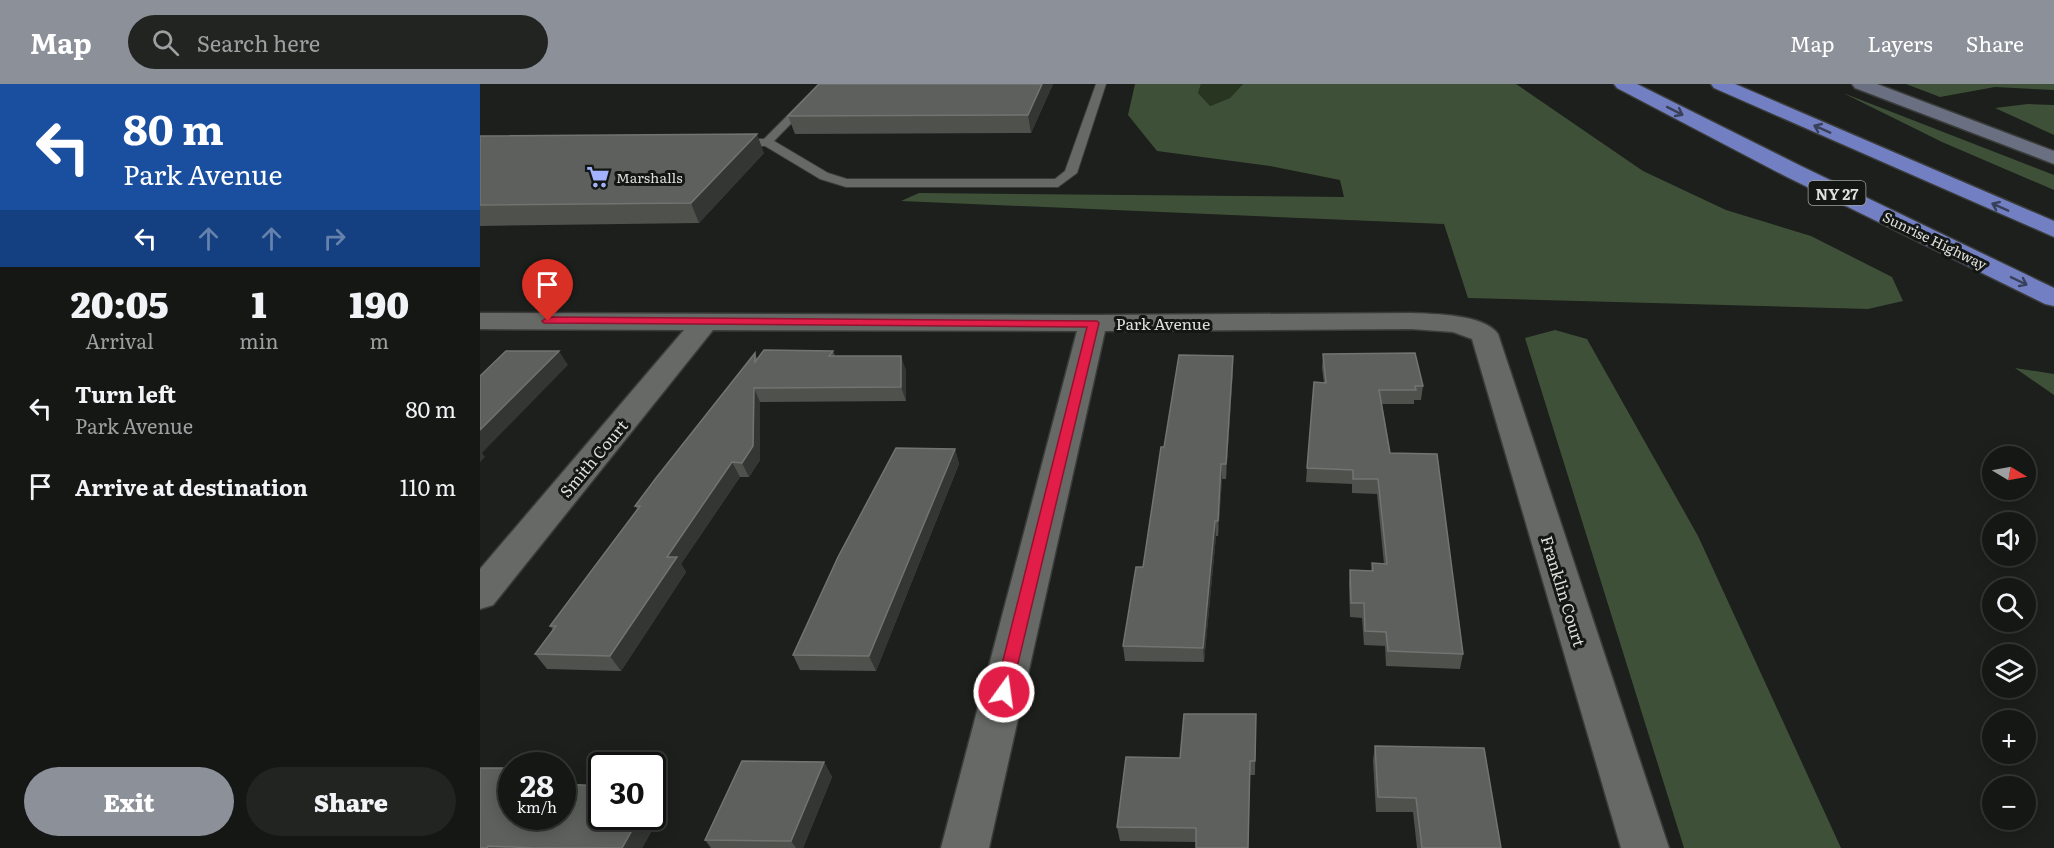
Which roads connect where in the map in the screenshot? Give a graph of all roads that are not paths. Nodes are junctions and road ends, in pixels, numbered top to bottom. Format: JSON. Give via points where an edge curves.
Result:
{"nodes":[{"id":1,"x":825,"y":84,"type":"edge"},
{"id":2,"x":1101,"y":84,"type":"edge"},
{"id":3,"x":1623,"y":84,"type":"edge"},
{"id":4,"x":1720,"y":84,"type":"edge"},
{"id":5,"x":1861,"y":84,"type":"edge"},
{"id":6,"x":767,"y":142,"type":"junction"},
{"id":7,"x":719,"y":143,"type":"edge"},
{"id":8,"x":2054,"y":158,"type":"edge"},
{"id":9,"x":2054,"y":231,"type":"edge"},
{"id":10,"x":2054,"y":298,"type":"edge"},
{"id":11,"x":480,"y":321,"type":"edge"},
{"id":12,"x":706,"y":321,"type":"junction"},
{"id":13,"x":1094,"y":323,"type":"junction"},
{"id":14,"x":1484,"y":334,"type":"joint"},
{"id":15,"x":480,"y":595,"type":"edge"},
{"id":16,"x":965,"y":848,"type":"edge"},
{"id":17,"x":1645,"y":848,"type":"edge"}],
"edges":[{"from":1,"to":6,"type":"lane"},
{"from":2,"to":6,"type":"lane","via":[[1071,173],[1058,183],[846,183],[824,176]]},
{"from":3,"to":10,"type":"highway","name":"Sunrise Highway","number":"NY 27","one_way":true},
{"from":9,"to":4,"type":"highway","one_way":true},
{"from":5,"to":8,"type":"street"},
{"from":6,"to":7,"type":"lane"},
{"from":11,"to":12,"type":"street","name":"Park Avenue"},
{"from":12,"to":13,"type":"street","name":"Park Avenue"},
{"from":12,"to":15,"type":"street","name":"Smith Court"},
{"from":13,"to":14,"type":"street","name":"Park Avenue","via":[[1411,321],[1457,324]]},
{"from":13,"to":16,"type":"street"},
{"from":14,"to":17,"type":"street","name":"Franklin Court"}]}
